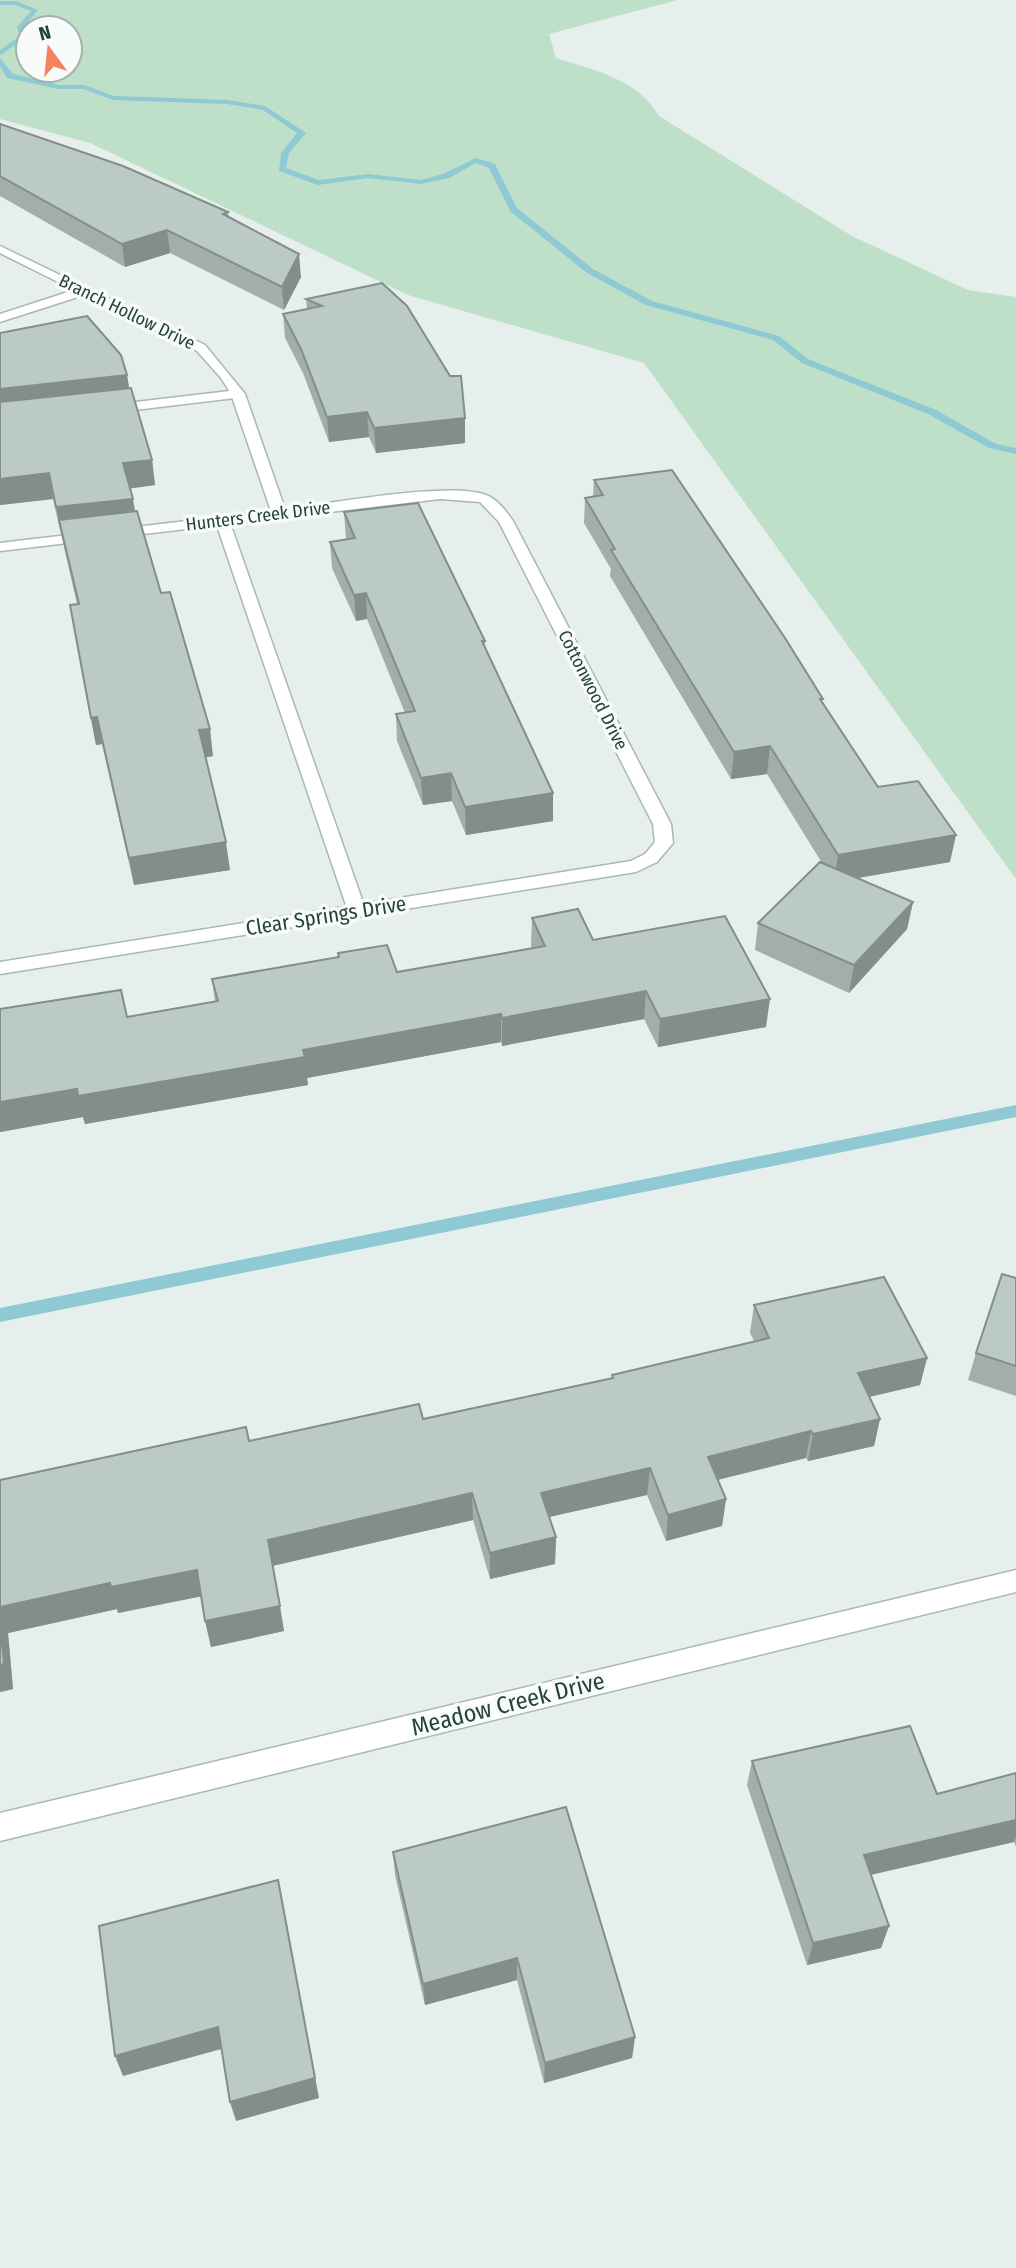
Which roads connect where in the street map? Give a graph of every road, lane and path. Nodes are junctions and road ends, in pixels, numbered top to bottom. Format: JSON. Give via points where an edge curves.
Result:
{"nodes":[{"id":1,"x":0,"y":248,"type":"edge"},
{"id":2,"x":84,"y":291,"type":"junction"},
{"id":3,"x":0,"y":318,"type":"edge"},
{"id":4,"x":238,"y":394,"type":"junction"},
{"id":5,"x":93,"y":411,"type":"edge"},
{"id":6,"x":279,"y":513,"type":"junction"},
{"id":7,"x":222,"y":520,"type":"junction"},
{"id":8,"x":506,"y":521,"type":"joint"},
{"id":9,"x":0,"y":547,"type":"edge"},
{"id":10,"x":651,"y":858,"type":"joint"},
{"id":11,"x":357,"y":911,"type":"junction"},
{"id":12,"x":0,"y":968,"type":"edge"},
{"id":13,"x":1016,"y":1581,"type":"edge"},
{"id":14,"x":0,"y":1827,"type":"edge"}],
"edges":[{"from":1,"to":2,"type":"street","name":"Branch Hollow Drive"},
{"from":2,"to":3,"type":"street"},
{"from":2,"to":4,"type":"street","name":"Branch Hollow Drive","via":[[201,348]]},
{"from":4,"to":5,"type":"street"},
{"from":4,"to":6,"type":"street","name":"Branch Hollow Drive"},
{"from":6,"to":7,"type":"street","name":"Hunters Creek Drive"},
{"from":6,"to":8,"type":"street","name":"Hunters Creek Drive","via":[[440,495],[476,496],[493,502]]},
{"from":7,"to":9,"type":"street","name":"Hunters Creek Drive"},
{"from":7,"to":11,"type":"street"},
{"from":8,"to":10,"type":"street","name":"Cottonwood Drive","via":[[662,824],[664,843]]},
{"from":10,"to":11,"type":"street","name":"Clear Springs Drive","via":[[636,866]]},
{"from":11,"to":12,"type":"street","name":"Clear Springs Drive"},
{"from":13,"to":14,"type":"street","name":"Meadow Creek Drive"}]}
